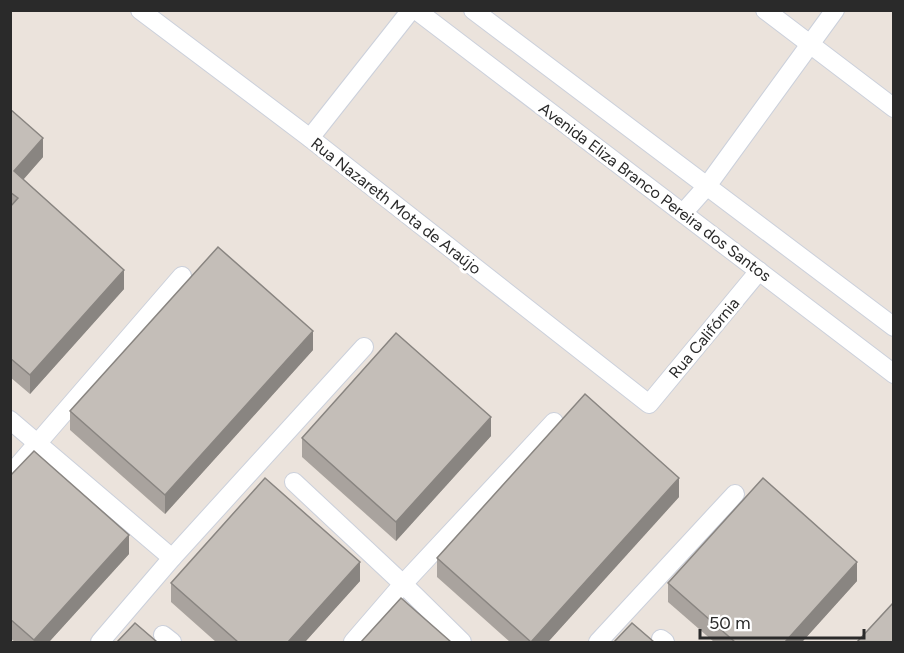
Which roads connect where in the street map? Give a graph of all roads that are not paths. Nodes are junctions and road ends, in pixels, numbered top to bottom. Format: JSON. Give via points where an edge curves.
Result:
{"nodes":[{"id":1,"x":140,"y":10,"type":"edge"},
{"id":2,"x":414,"y":10,"type":"edge"},
{"id":3,"x":473,"y":10,"type":"edge"},
{"id":4,"x":765,"y":10,"type":"edge"},
{"id":5,"x":835,"y":10,"type":"edge"},
{"id":6,"x":810,"y":44,"type":"junction"},
{"id":7,"x":894,"y":108,"type":"edge"},
{"id":8,"x":310,"y":138,"type":"junction"},
{"id":9,"x":707,"y":186,"type":"junction"},
{"id":10,"x":683,"y":213,"type":"junction"},
{"id":11,"x":759,"y":271,"type":"junction"},
{"id":12,"x":182,"y":276,"type":"dead end"},
{"id":13,"x":894,"y":327,"type":"edge"},
{"id":14,"x":364,"y":347,"type":"dead end"},
{"id":15,"x":894,"y":374,"type":"edge"},
{"id":16,"x":649,"y":404,"type":"joint"},
{"id":17,"x":10,"y":420,"type":"edge"},
{"id":18,"x":554,"y":422,"type":"dead end"},
{"id":19,"x":38,"y":444,"type":"junction"},
{"id":20,"x":10,"y":476,"type":"edge"},
{"id":21,"x":294,"y":482,"type":"dead end"},
{"id":22,"x":735,"y":494,"type":"dead end"},
{"id":23,"x":172,"y":558,"type":"junction"},
{"id":24,"x":403,"y":584,"type":"junction"},
{"id":25,"x":100,"y":642,"type":"edge"},
{"id":26,"x":353,"y":642,"type":"edge"},
{"id":27,"x":462,"y":642,"type":"edge"},
{"id":28,"x":597,"y":642,"type":"edge"}],
"edges":[{"from":1,"to":8,"type":"street","name":"Rua Nazareth Mota de Araújo"},
{"from":2,"to":8,"type":"street"},
{"from":2,"to":10,"type":"street","name":"Avenida Eliza Branco Pereira dos Santos"},
{"from":3,"to":9,"type":"street"},
{"from":4,"to":6,"type":"street"},
{"from":5,"to":6,"type":"street"},
{"from":6,"to":7,"type":"street"},
{"from":6,"to":9,"type":"street"},
{"from":8,"to":16,"type":"street","name":"Rua Nazareth Mota de Araújo"},
{"from":9,"to":10,"type":"street"},
{"from":9,"to":13,"type":"street"},
{"from":10,"to":11,"type":"street","name":"Avenida Eliza Branco Pereira dos Santos"},
{"from":11,"to":15,"type":"street","name":"Avenida Eliza Branco Pereira dos Santos"},
{"from":11,"to":16,"type":"street","name":"Rua Califórnia"},
{"from":12,"to":19,"type":"street"},
{"from":14,"to":23,"type":"street"},
{"from":17,"to":19,"type":"street"},
{"from":18,"to":24,"type":"street"},
{"from":19,"to":20,"type":"street"},
{"from":19,"to":23,"type":"street"},
{"from":21,"to":24,"type":"street"},
{"from":22,"to":28,"type":"street"},
{"from":23,"to":25,"type":"street"},
{"from":24,"to":26,"type":"street"},
{"from":24,"to":27,"type":"street"}]}
